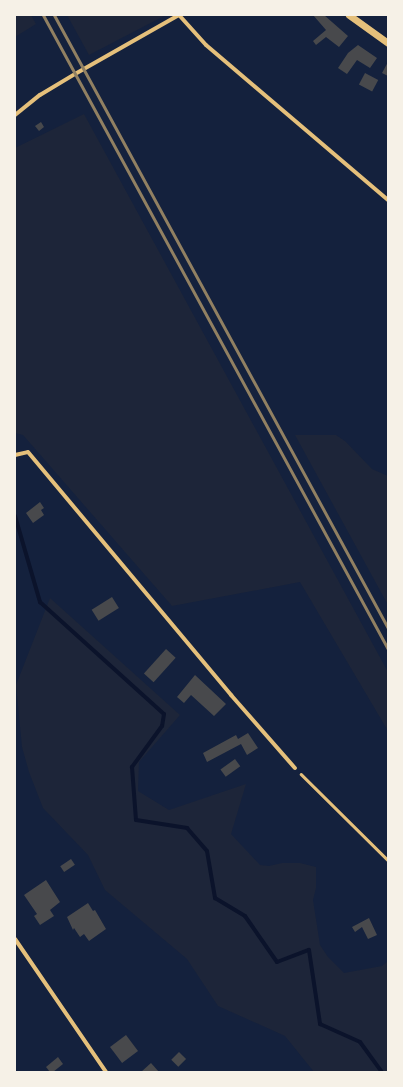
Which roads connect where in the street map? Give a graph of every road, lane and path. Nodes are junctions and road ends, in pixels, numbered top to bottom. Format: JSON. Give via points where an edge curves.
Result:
{"nodes":[{"id":1,"x":179,"y":15,"type":"edge"},
{"id":2,"x":349,"y":15,"type":"edge"},
{"id":3,"x":388,"y":43,"type":"edge"},
{"id":4,"x":15,"y":115,"type":"edge"},
{"id":5,"x":388,"y":200,"type":"edge"},
{"id":6,"x":15,"y":455,"type":"edge"},
{"id":7,"x":295,"y":768,"type":"joint"},
{"id":8,"x":388,"y":860,"type":"edge"},
{"id":9,"x":15,"y":939,"type":"edge"},
{"id":10,"x":106,"y":1072,"type":"edge"}],
"edges":[{"from":1,"to":4,"type":"street","via":[[75,74]]},
{"from":1,"to":5,"type":"street","via":[[206,45]]},
{"from":2,"to":3,"type":"street"},
{"from":6,"to":7,"type":"street","via":[[28,452]]},
{"from":7,"to":8,"type":"path"},
{"from":9,"to":10,"type":"street"}]}
